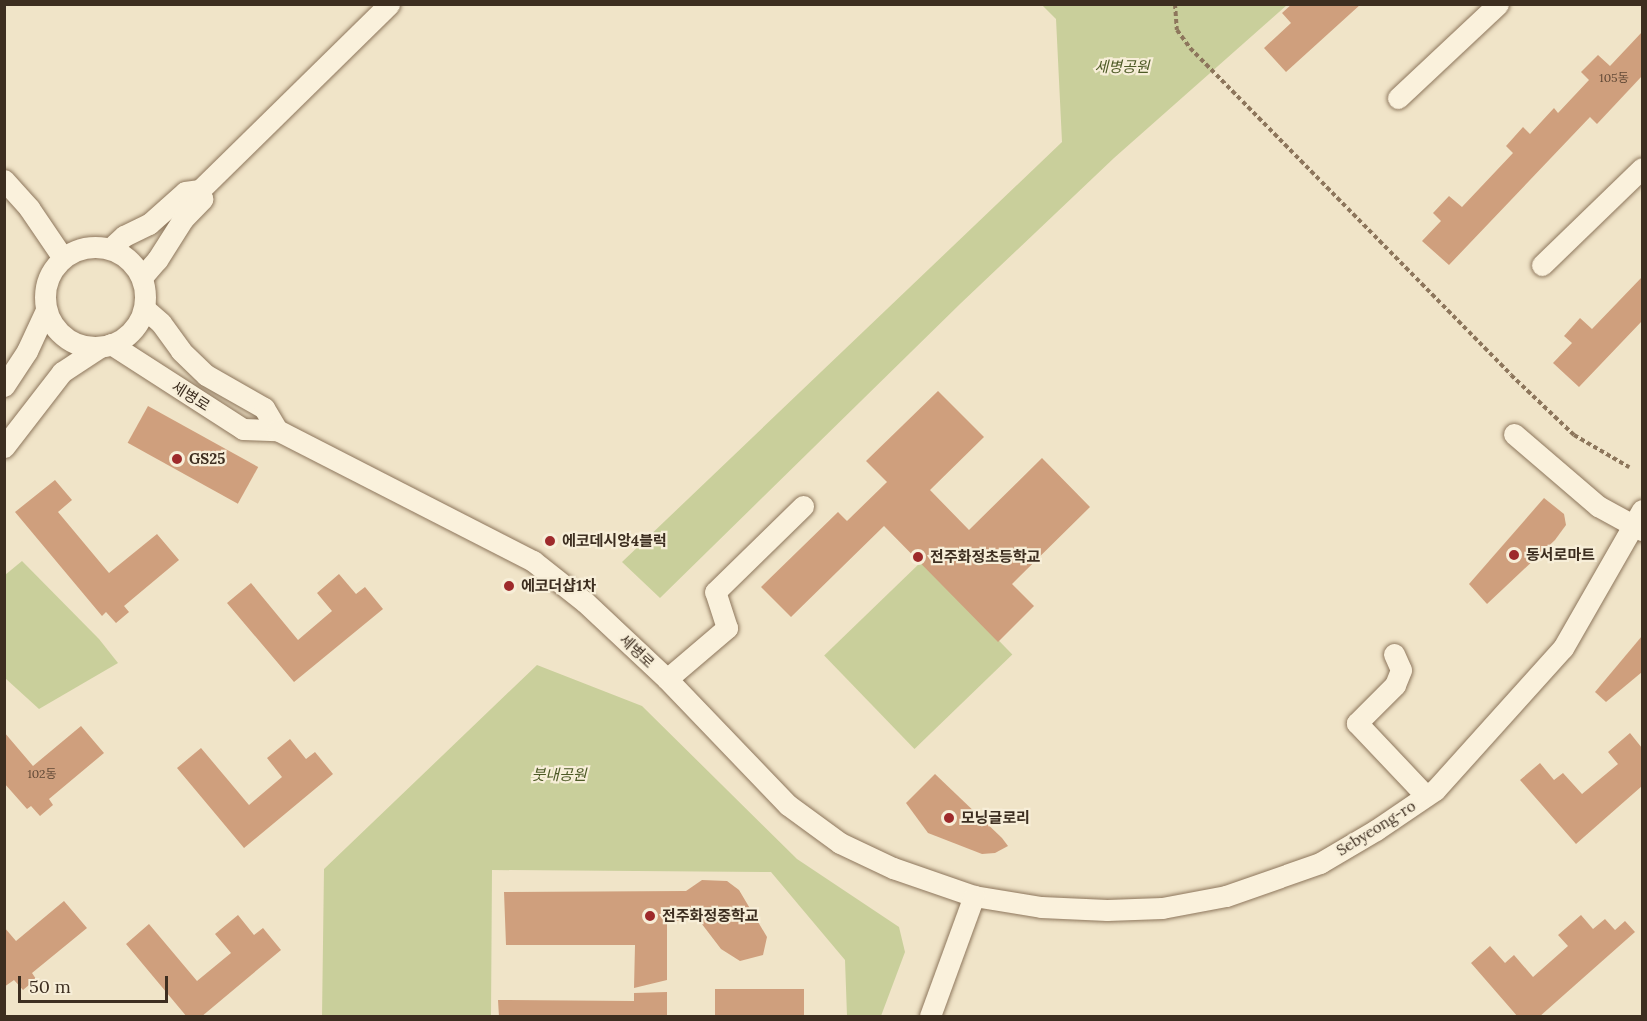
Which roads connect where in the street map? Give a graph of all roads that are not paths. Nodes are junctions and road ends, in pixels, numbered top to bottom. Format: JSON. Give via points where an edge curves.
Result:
{"nodes":[{"id":1,"x":390,"y":4,"type":"edge"},
{"id":2,"x":1498,"y":4,"type":"edge"},
{"id":3,"x":1398,"y":98,"type":"dead end"},
{"id":4,"x":1642,"y":168,"type":"edge"},
{"id":5,"x":4,"y":180,"type":"edge"},
{"id":6,"x":200,"y":190,"type":"junction"},
{"id":7,"x":111,"y":248,"type":"junction"},
{"id":8,"x":63,"y":258,"type":"junction"},
{"id":9,"x":1542,"y":265,"type":"dead end"},
{"id":10,"x":142,"y":277,"type":"junction"},
{"id":11,"x":145,"y":309,"type":"junction"},
{"id":12,"x":46,"y":310,"type":"junction"},
{"id":13,"x":106,"y":346,"type":"junction"},
{"id":14,"x":4,"y":386,"type":"edge"},
{"id":15,"x":277,"y":430,"type":"junction"},
{"id":16,"x":1514,"y":434,"type":"dead end"},
{"id":17,"x":4,"y":447,"type":"edge"},
{"id":18,"x":803,"y":506,"type":"dead end"},
{"id":19,"x":1639,"y":522,"type":"edge"},
{"id":20,"x":1394,"y":654,"type":"dead end"},
{"id":21,"x":667,"y":679,"type":"junction"},
{"id":22,"x":1426,"y":796,"type":"junction"},
{"id":23,"x":974,"y":896,"type":"junction"},
{"id":24,"x":930,"y":1017,"type":"edge"}],
"edges":[{"from":1,"to":6,"type":"street"},
{"from":2,"to":3,"type":"street"},
{"from":4,"to":9,"type":"street"},
{"from":5,"to":8,"type":"street","via":[[29,208]]},
{"from":6,"to":7,"type":"street","via":[[185,192],[149,224],[124,236]]},
{"from":6,"to":10,"type":"street","via":[[202,199]]},
{"from":7,"to":8,"type":"street","via":[[91,246]]},
{"from":7,"to":10,"type":"street","via":[[134,263]]},
{"from":8,"to":12,"type":"street","via":[[47,281]]},
{"from":10,"to":11,"type":"street"},
{"from":11,"to":13,"type":"street","via":[[129,335]]},
{"from":11,"to":15,"type":"street","name":"세병로","via":[[206,375],[264,408]]},
{"from":12,"to":13,"type":"street","via":[[56,328],[72,342]]},
{"from":12,"to":14,"type":"street","via":[[27,351]]},
{"from":13,"to":15,"type":"street","name":"세병로","via":[[243,429]]},
{"from":13,"to":17,"type":"street","via":[[62,372]]},
{"from":15,"to":21,"type":"street","name":"세병로","via":[[533,561],[585,602]]},
{"from":16,"to":19,"type":"street","via":[[1598,506]]},
{"from":18,"to":21,"type":"street","via":[[715,592],[727,628]]},
{"from":19,"to":22,"type":"street","name":"Sebyeong-ro","via":[[1563,648]]},
{"from":20,"to":22,"type":"street","via":[[1401,670],[1395,685],[1358,723]]},
{"from":21,"to":23,"type":"street","name":"세병로","via":[[788,805],[840,843],[893,868]]},
{"from":22,"to":23,"type":"street","name":"Sebyeong-ro","via":[[1320,863],[1226,896],[1162,908],[1107,910],[1041,907]]},
{"from":23,"to":24,"type":"street"}]}
